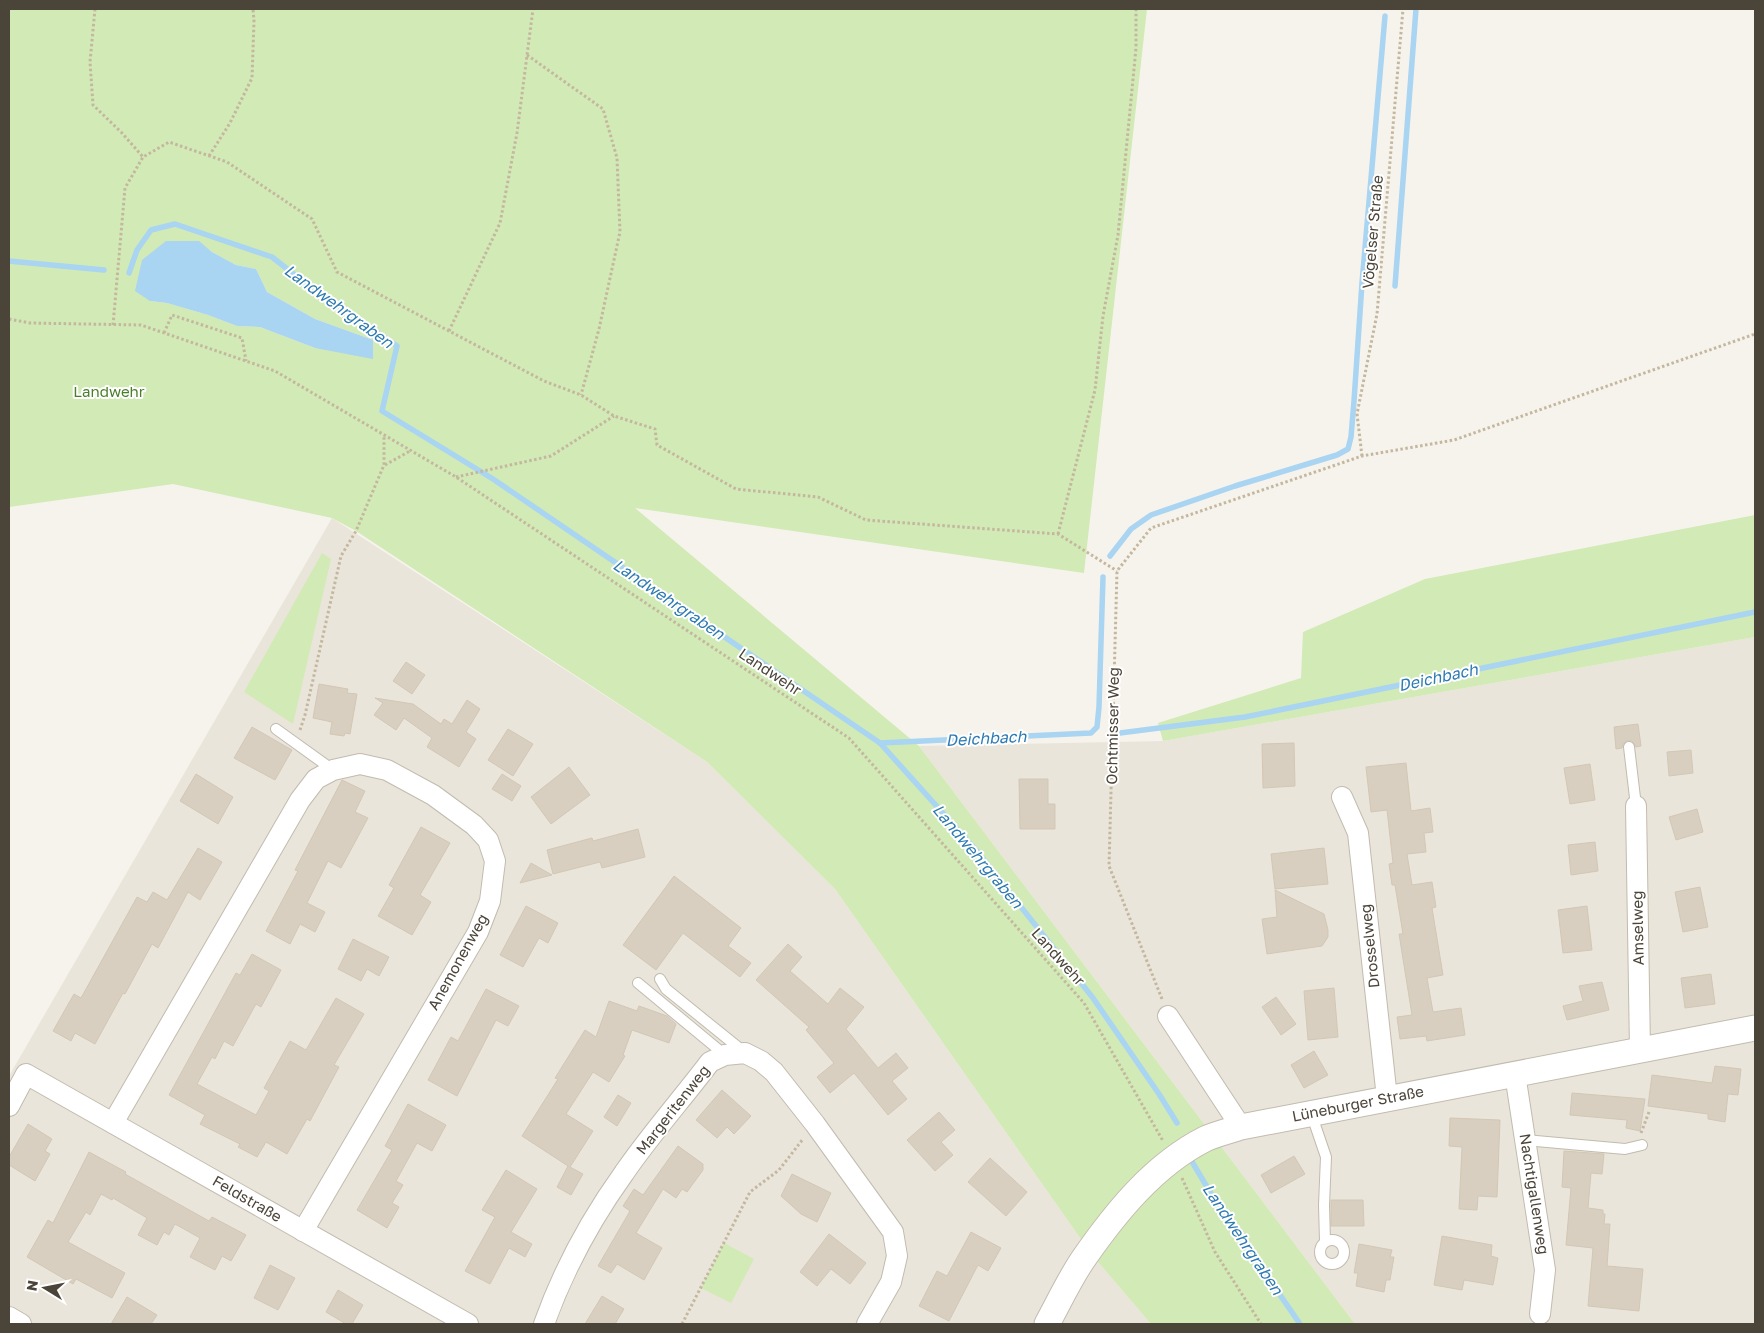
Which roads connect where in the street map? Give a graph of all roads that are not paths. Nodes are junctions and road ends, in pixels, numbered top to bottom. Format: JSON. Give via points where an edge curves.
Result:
{"nodes":[{"id":1,"x":276,"y":729,"type":"dead end"},
{"id":2,"x":1629,"y":747,"type":"dead end"},
{"id":3,"x":333,"y":770,"type":"junction"},
{"id":4,"x":1342,"y":798,"type":"dead end"},
{"id":5,"x":1636,"y":806,"type":"joint"},
{"id":6,"x":660,"y":979,"type":"dead end"},
{"id":7,"x":638,"y":983,"type":"dead end"},
{"id":8,"x":1168,"y":1016,"type":"road end"},
{"id":9,"x":1755,"y":1028,"type":"edge"},
{"id":10,"x":1640,"y":1050,"type":"junction"},
{"id":11,"x":745,"y":1053,"type":"junction"},
{"id":12,"x":725,"y":1055,"type":"junction"},
{"id":13,"x":1514,"y":1074,"type":"junction"},
{"id":14,"x":1387,"y":1098,"type":"junction"},
{"id":15,"x":9,"y":1106,"type":"edge"},
{"id":16,"x":1311,"y":1113,"type":"junction"},
{"id":17,"x":113,"y":1123,"type":"junction"},
{"id":18,"x":1241,"y":1127,"type":"junction"},
{"id":19,"x":1525,"y":1140,"type":"junction"},
{"id":20,"x":1642,"y":1145,"type":"dead end"},
{"id":21,"x":303,"y":1231,"type":"junction"},
{"id":22,"x":1325,"y":1242,"type":"dead end"},
{"id":23,"x":1540,"y":1314,"type":"dead end"},
{"id":24,"x":9,"y":1317,"type":"edge"},
{"id":25,"x":20,"y":1324,"type":"edge"},
{"id":26,"x":468,"y":1324,"type":"edge"},
{"id":27,"x":544,"y":1324,"type":"edge"},
{"id":28,"x":867,"y":1324,"type":"edge"},
{"id":29,"x":1047,"y":1324,"type":"edge"}],
"edges":[{"from":1,"to":3,"type":"lane"},
{"from":2,"to":5,"type":"lane"},
{"from":3,"to":17,"type":"street","name":"Anemonenweg","via":[[316,779],[300,800]]},
{"from":3,"to":21,"type":"street","name":"Anemonenweg","via":[[360,764],[387,770],[434,795],[474,825],[488,840],[495,861],[490,901],[478,932]]},
{"from":4,"to":14,"type":"street","name":"Drosselweg","via":[[1358,833]]},
{"from":5,"to":10,"type":"street","name":"Amselweg"},
{"from":6,"to":11,"type":"lane","via":[[666,988]]},
{"from":7,"to":12,"type":"lane"},
{"from":8,"to":18,"type":"street"},
{"from":9,"to":10,"type":"street","name":"Lüneburger Straße"},
{"from":10,"to":13,"type":"street","name":"Lüneburger Straße"},
{"from":11,"to":12,"type":"street","name":"Margeritenweg"},
{"from":11,"to":28,"type":"street","via":[[774,1072],[893,1232],[896,1256],[891,1282]]},
{"from":12,"to":27,"type":"street","name":"Margeritenweg","via":[[710,1062],[624,1172],[578,1250]]},
{"from":13,"to":14,"type":"street","name":"Lüneburger Straße"},
{"from":13,"to":19,"type":"street","name":"Nachtigallenweg"},
{"from":14,"to":16,"type":"street","name":"Lüneburger Straße"},
{"from":15,"to":17,"type":"street","name":"Feldstraße","via":[[26,1074]]},
{"from":16,"to":18,"type":"street","name":"Lüneburger Straße"},
{"from":16,"to":22,"type":"lane","via":[[1326,1157]]},
{"from":17,"to":21,"type":"street","name":"Feldstraße"},
{"from":18,"to":29,"type":"street","name":"Lüneburger Straße","via":[[1206,1139],[1173,1159],[1144,1183],[1083,1259]]},
{"from":19,"to":20,"type":"lane","via":[[1625,1149]]},
{"from":19,"to":23,"type":"street","name":"Nachtigallenweg","via":[[1545,1270]]},
{"from":21,"to":26,"type":"street","name":"Feldstraße"},
{"from":24,"to":25,"type":"street"}]}
